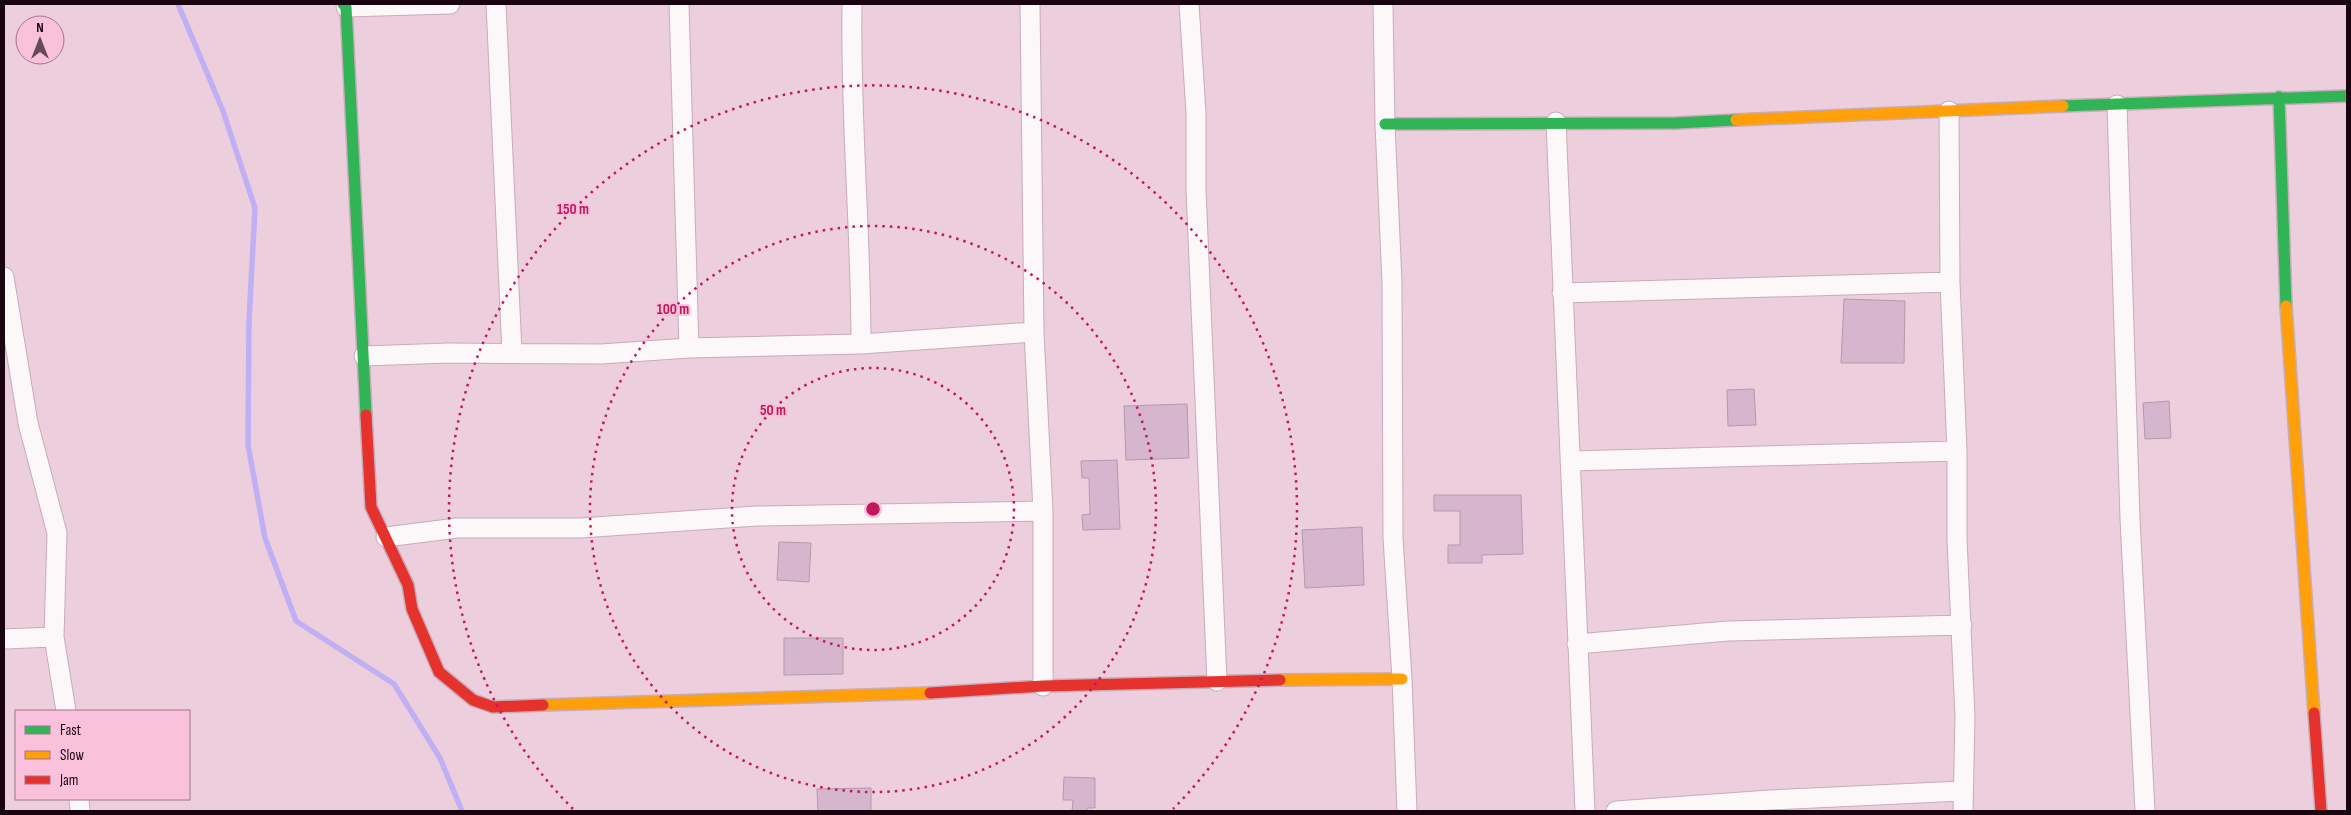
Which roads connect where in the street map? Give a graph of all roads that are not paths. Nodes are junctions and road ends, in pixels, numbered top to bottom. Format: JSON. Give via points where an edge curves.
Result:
{"nodes":[{"id":1,"x":450,"y":4,"type":"edge"},
{"id":2,"x":496,"y":4,"type":"edge"},
{"id":3,"x":679,"y":4,"type":"edge"},
{"id":4,"x":852,"y":4,"type":"edge"},
{"id":5,"x":1030,"y":4,"type":"edge"},
{"id":6,"x":1188,"y":4,"type":"edge"},
{"id":7,"x":1383,"y":4,"type":"edge"},
{"id":8,"x":345,"y":5,"type":"edge"},
{"id":9,"x":2347,"y":96,"type":"edge"},
{"id":10,"x":2279,"y":97,"type":"junction"},
{"id":11,"x":2117,"y":105,"type":"junction"},
{"id":12,"x":1949,"y":112,"type":"junction"},
{"id":13,"x":1556,"y":122,"type":"junction"},
{"id":14,"x":1385,"y":124,"type":"junction"},
{"id":15,"x":4,"y":277,"type":"edge"},
{"id":16,"x":1950,"y":282,"type":"junction"},
{"id":17,"x":1562,"y":292,"type":"junction"},
{"id":18,"x":1034,"y":332,"type":"junction"},
{"id":19,"x":861,"y":344,"type":"junction"},
{"id":20,"x":689,"y":348,"type":"junction"},
{"id":21,"x":512,"y":353,"type":"junction"},
{"id":22,"x":364,"y":356,"type":"junction"},
{"id":23,"x":1957,"y":451,"type":"junction"},
{"id":24,"x":1570,"y":461,"type":"junction"},
{"id":25,"x":1043,"y":511,"type":"junction"},
{"id":26,"x":386,"y":537,"type":"junction"},
{"id":27,"x":1962,"y":625,"type":"junction"},
{"id":28,"x":54,"y":637,"type":"junction"},
{"id":29,"x":4,"y":639,"type":"edge"},
{"id":30,"x":1577,"y":644,"type":"junction"},
{"id":31,"x":1402,"y":679,"type":"junction"},
{"id":32,"x":1217,"y":681,"type":"junction"},
{"id":33,"x":1043,"y":686,"type":"junction"},
{"id":34,"x":66,"y":710,"type":"edge"},
{"id":35,"x":1962,"y":791,"type":"junction"},
{"id":36,"x":1770,"y":806,"type":"edge"},
{"id":37,"x":1407,"y":811,"type":"edge"},
{"id":38,"x":1585,"y":811,"type":"edge"},
{"id":39,"x":1616,"y":811,"type":"edge"},
{"id":40,"x":1963,"y":811,"type":"edge"},
{"id":41,"x":2146,"y":811,"type":"edge"},
{"id":42,"x":2321,"y":811,"type":"edge"}],
"edges":[{"from":1,"to":8,"type":"street"},
{"from":2,"to":21,"type":"street"},
{"from":3,"to":20,"type":"street"},
{"from":4,"to":19,"type":"street"},
{"from":5,"to":18,"type":"street"},
{"from":6,"to":32,"type":"street","via":[[1196,113],[1196,200]]},
{"from":7,"to":14,"type":"street"},
{"from":8,"to":22,"type":"street"},
{"from":9,"to":10,"type":"street"},
{"from":10,"to":11,"type":"street"},
{"from":10,"to":42,"type":"street","via":[[2286,306]]},
{"from":11,"to":12,"type":"street"},
{"from":11,"to":41,"type":"street","via":[[2130,519]]},
{"from":12,"to":13,"type":"street","via":[[1676,123]]},
{"from":12,"to":16,"type":"street"},
{"from":13,"to":14,"type":"street"},
{"from":13,"to":17,"type":"street"},
{"from":14,"to":31,"type":"street","via":[[1392,283],[1393,538]]},
{"from":15,"to":28,"type":"street","via":[[28,423],[57,533]]},
{"from":16,"to":17,"type":"street"},
{"from":16,"to":23,"type":"street"},
{"from":17,"to":24,"type":"street"},
{"from":18,"to":19,"type":"street"},
{"from":18,"to":25,"type":"street"},
{"from":19,"to":20,"type":"street"},
{"from":20,"to":21,"type":"street","via":[[600,354]]},
{"from":21,"to":22,"type":"street"},
{"from":22,"to":26,"type":"street","via":[[371,507]]},
{"from":23,"to":24,"type":"street"},
{"from":23,"to":27,"type":"street","via":[[1957,539]]},
{"from":24,"to":30,"type":"street"},
{"from":25,"to":26,"type":"street","via":[[758,516],[580,528],[457,528]]},
{"from":25,"to":33,"type":"street"},
{"from":26,"to":33,"type":"street","via":[[408,585],[414,617],[438,672],[473,700],[493,706],[950,692]]},
{"from":27,"to":30,"type":"street","via":[[1728,631]]},
{"from":27,"to":35,"type":"street","via":[[1965,716]]},
{"from":28,"to":29,"type":"street"},
{"from":28,"to":34,"type":"street"},
{"from":30,"to":38,"type":"street"},
{"from":31,"to":32,"type":"street"},
{"from":31,"to":37,"type":"street"},
{"from":32,"to":33,"type":"street"},
{"from":35,"to":36,"type":"street"},
{"from":35,"to":40,"type":"street"},
{"from":36,"to":39,"type":"street"}]}
